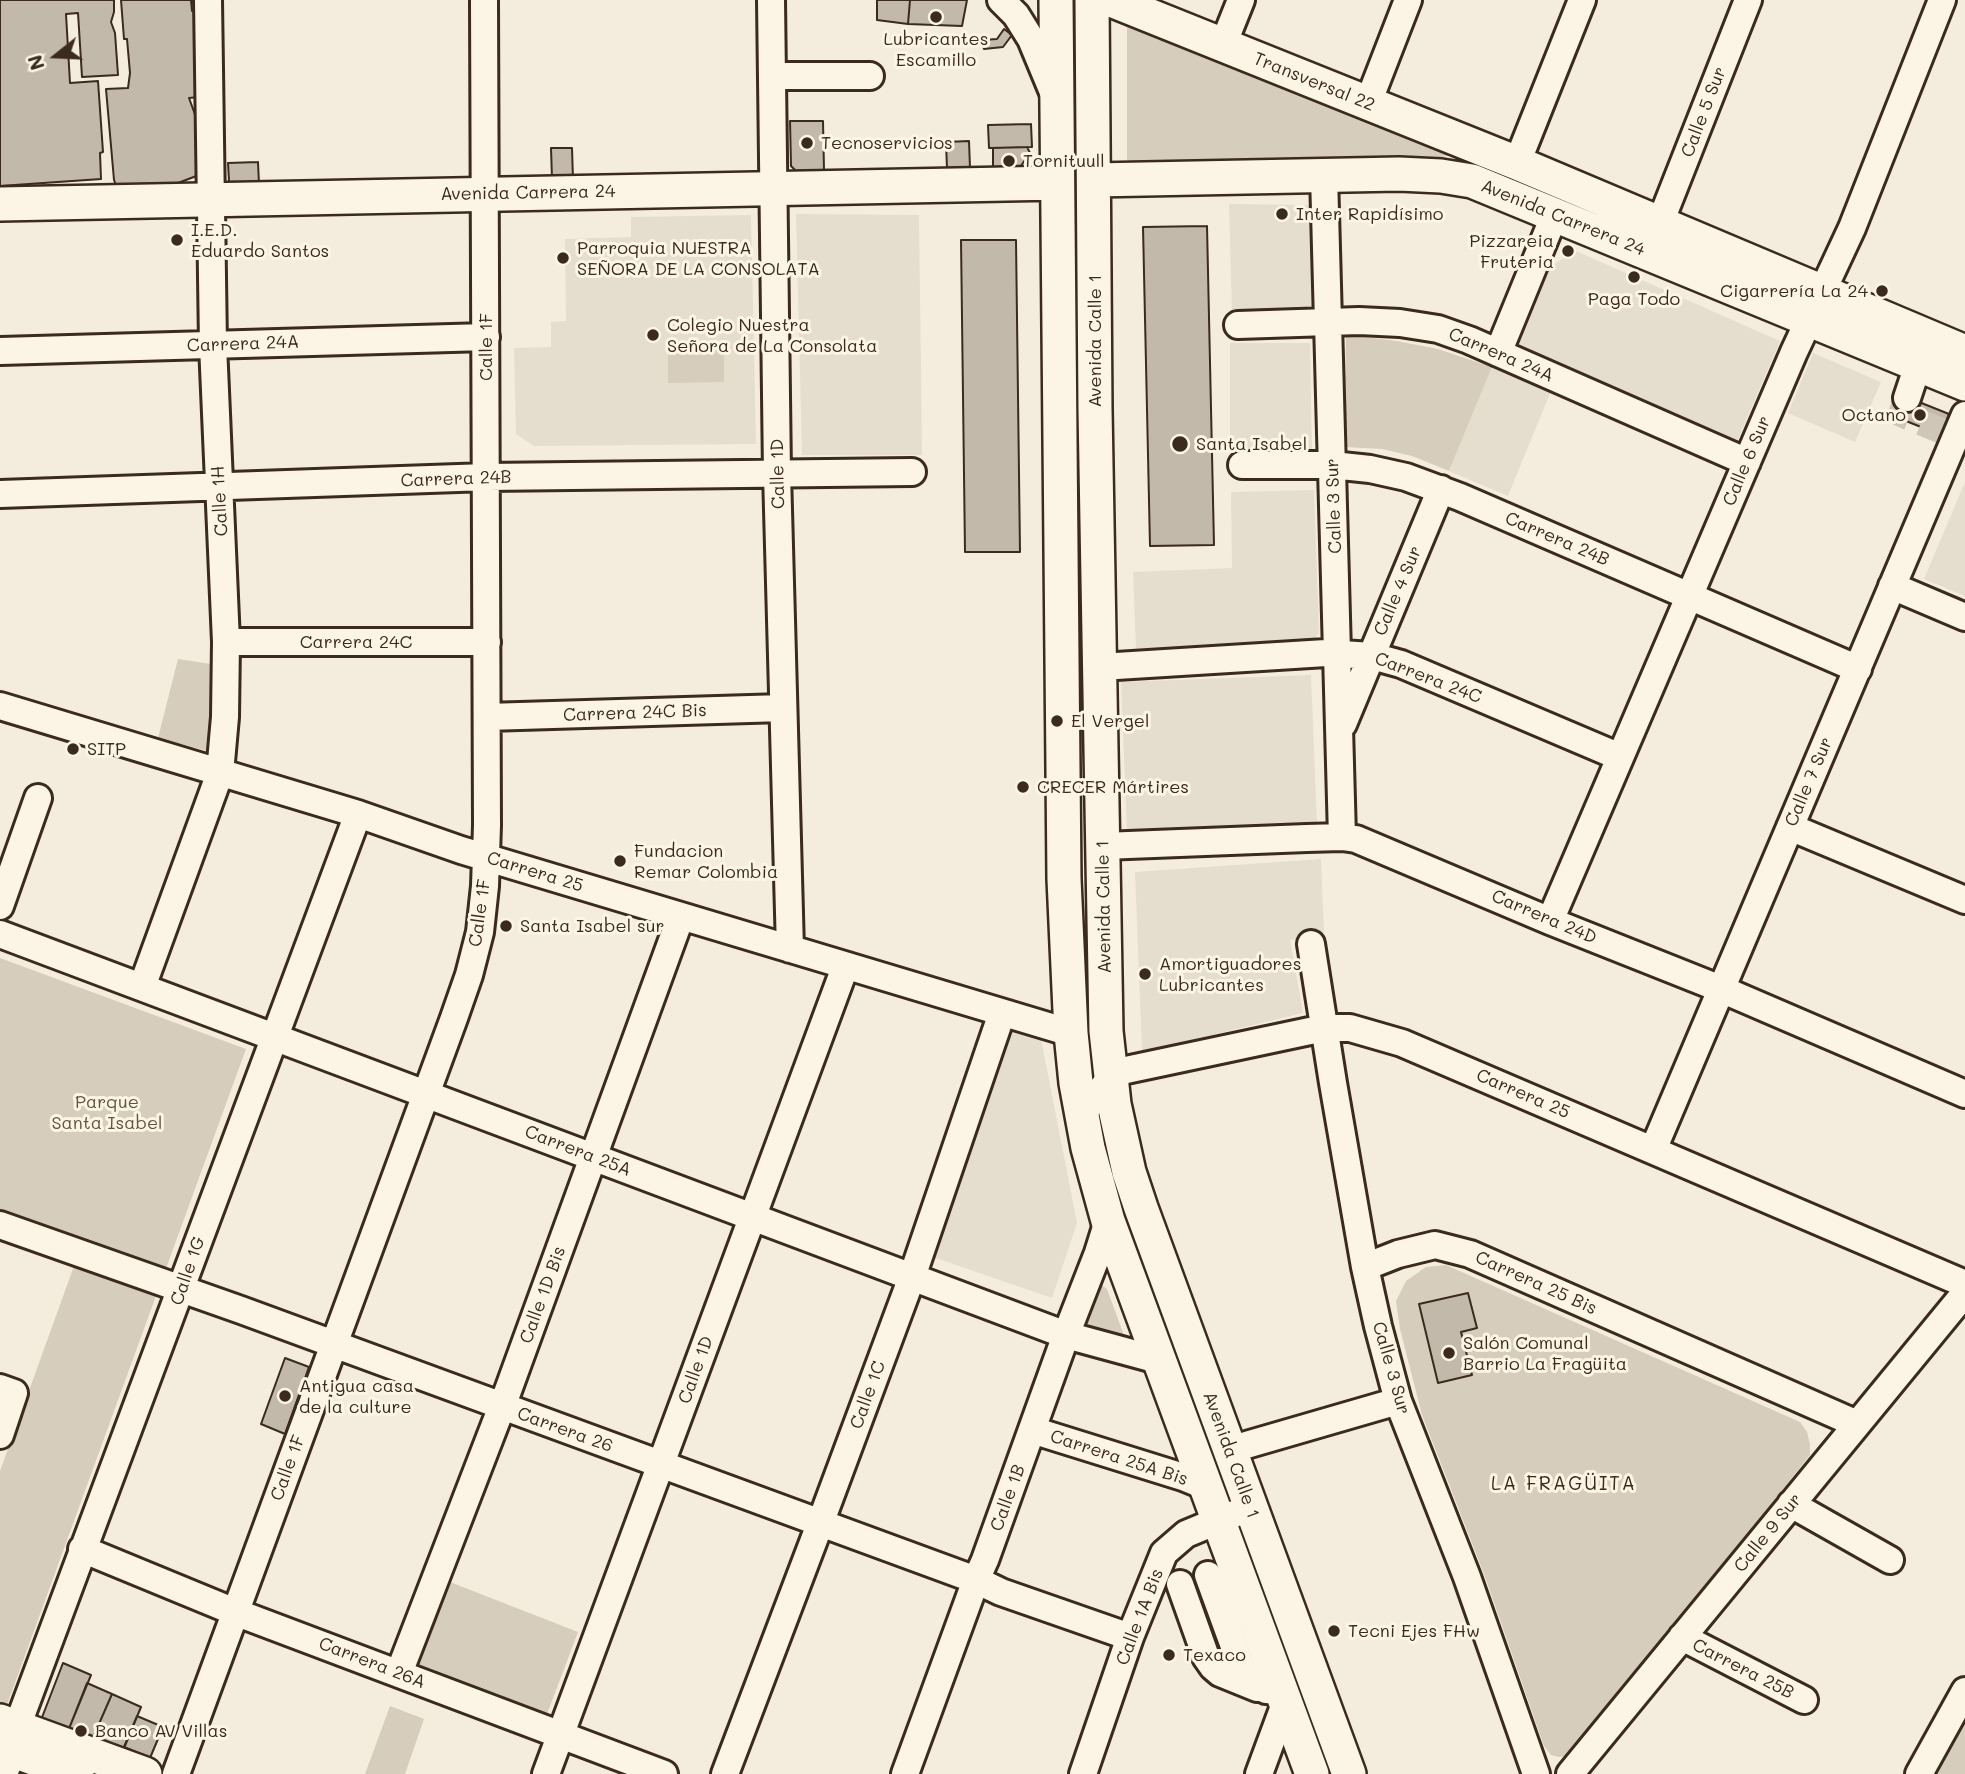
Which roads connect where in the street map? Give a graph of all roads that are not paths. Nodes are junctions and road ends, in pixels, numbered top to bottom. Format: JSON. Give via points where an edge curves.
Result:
{"nodes":[{"id":1,"x":208,"y":0,"type":"edge"},
{"id":2,"x":484,"y":0,"type":"edge"},
{"id":3,"x":771,"y":0,"type":"edge"},
{"id":4,"x":1001,"y":0,"type":"edge"},
{"id":5,"x":1056,"y":0,"type":"edge"},
{"id":6,"x":1092,"y":0,"type":"edge"},
{"id":7,"x":1111,"y":0,"type":"edge"},
{"id":8,"x":1241,"y":0,"type":"edge"},
{"id":9,"x":1408,"y":0,"type":"edge"},
{"id":10,"x":1582,"y":0,"type":"edge"},
{"id":11,"x":1748,"y":0,"type":"edge"},
{"id":12,"x":1942,"y":0,"type":"edge"},
{"id":13,"x":1223,"y":45,"type":"junction"},
{"id":14,"x":772,"y":76,"type":"junction"},
{"id":15,"x":870,"y":76,"type":"dead end"},
{"id":16,"x":1057,"y":101,"type":"junction"},
{"id":17,"x":1368,"y":103,"type":"junction"},
{"id":18,"x":1517,"y":163,"type":"junction"},
{"id":19,"x":1324,"y":175,"type":"junction"},
{"id":20,"x":1094,"y":180,"type":"junction"},
{"id":21,"x":1057,"y":183,"type":"junction"},
{"id":22,"x":774,"y":188,"type":"junction"},
{"id":23,"x":485,"y":194,"type":"junction"},
{"id":24,"x":210,"y":200,"type":"junction"},
{"id":25,"x":0,"y":204,"type":"edge"},
{"id":26,"x":1555,"y":214,"type":"junction"},
{"id":27,"x":1660,"y":223,"type":"junction"},
{"id":28,"x":1816,"y":306,"type":"junction"},
{"id":29,"x":1329,"y":323,"type":"junction"},
{"id":30,"x":1238,"y":325,"type":"dead end"},
{"id":31,"x":486,"y":337,"type":"junction"},
{"id":32,"x":213,"y":345,"type":"junction"},
{"id":33,"x":0,"y":351,"type":"edge"},
{"id":34,"x":1965,"y":352,"type":"edge"},
{"id":35,"x":1498,"y":353,"type":"junction"},
{"id":36,"x":1965,"y":384,"type":"edge"},
{"id":37,"x":1954,"y":427,"type":"edge"},
{"id":38,"x":1747,"y":462,"type":"junction"},
{"id":39,"x":1242,"y":465,"type":"dead end"},
{"id":40,"x":1332,"y":465,"type":"junction"},
{"id":41,"x":912,"y":472,"type":"dead end"},
{"id":42,"x":777,"y":473,"type":"junction"},
{"id":43,"x":487,"y":477,"type":"junction"},
{"id":44,"x":219,"y":486,"type":"junction"},
{"id":45,"x":1441,"y":489,"type":"junction"},
{"id":46,"x":0,"y":494,"type":"edge"},
{"id":47,"x":1892,"y":586,"type":"junction"},
{"id":48,"x":1689,"y":596,"type":"junction"},
{"id":49,"x":1965,"y":617,"type":"edge"},
{"id":50,"x":226,"y":642,"type":"junction"},
{"id":51,"x":487,"y":642,"type":"junction"},
{"id":52,"x":1338,"y":653,"type":"junction"},
{"id":53,"x":1372,"y":656,"type":"junction"},
{"id":54,"x":1100,"y":667,"type":"junction"},
{"id":55,"x":1858,"y":669,"type":"junction"},
{"id":56,"x":0,"y":706,"type":"edge"},
{"id":57,"x":783,"y":708,"type":"junction"},
{"id":58,"x":487,"y":717,"type":"junction"},
{"id":59,"x":1340,"y":732,"type":"junction"},
{"id":60,"x":1620,"y":757,"type":"junction"},
{"id":61,"x":220,"y":773,"type":"junction"},
{"id":62,"x":38,"y":798,"type":"dead end"},
{"id":63,"x":358,"y":814,"type":"junction"},
{"id":64,"x":1790,"y":827,"type":"junction"},
{"id":65,"x":1342,"y":837,"type":"junction"},
{"id":66,"x":1103,"y":846,"type":"junction"},
{"id":67,"x":487,"y":857,"type":"junction"},
{"id":68,"x":1965,"y":900,"type":"edge"},
{"id":69,"x":0,"y":906,"type":"edge"},
{"id":70,"x":681,"y":916,"type":"junction"},
{"id":71,"x":1550,"y":921,"type":"junction"},
{"id":72,"x":0,"y":934,"type":"edge"},
{"id":73,"x":1311,"y":944,"type":"dead end"},
{"id":74,"x":790,"y":948,"type":"junction"},
{"id":75,"x":844,"y":965,"type":"junction"},
{"id":76,"x":142,"y":988,"type":"junction"},
{"id":77,"x":1721,"y":989,"type":"junction"},
{"id":78,"x":1002,"y":1013,"type":"junction"},
{"id":79,"x":1324,"y":1028,"type":"junction"},
{"id":80,"x":1071,"y":1033,"type":"junction"},
{"id":81,"x":274,"y":1037,"type":"junction"},
{"id":82,"x":1110,"y":1079,"type":"junction"},
{"id":83,"x":426,"y":1094,"type":"junction"},
{"id":84,"x":1965,"y":1094,"type":"edge"},
{"id":85,"x":1081,"y":1118,"type":"junction"},
{"id":86,"x":1653,"y":1150,"type":"junction"},
{"id":87,"x":593,"y":1157,"type":"junction"},
{"id":88,"x":752,"y":1217,"type":"junction"},
{"id":89,"x":1108,"y":1221,"type":"junction"},
{"id":90,"x":0,"y":1225,"type":"edge"},
{"id":91,"x":1365,"y":1266,"type":"junction"},
{"id":92,"x":912,"y":1277,"type":"junction"},
{"id":93,"x":1965,"y":1284,"type":"edge"},
{"id":94,"x":180,"y":1289,"type":"junction"},
{"id":95,"x":1965,"y":1293,"type":"edge"},
{"id":96,"x":1066,"y":1335,"type":"junction"},
{"id":97,"x":334,"y":1345,"type":"junction"},
{"id":98,"x":1158,"y":1360,"type":"junction"},
{"id":99,"x":7,"y":1391,"type":"edge"},
{"id":100,"x":1398,"y":1401,"type":"junction"},
{"id":101,"x":501,"y":1406,"type":"junction"},
{"id":102,"x":1857,"y":1424,"type":"junction"},
{"id":103,"x":1032,"y":1430,"type":"junction"},
{"id":104,"x":0,"y":1435,"type":"edge"},
{"id":105,"x":1229,"y":1450,"type":"junction"},
{"id":106,"x":660,"y":1465,"type":"junction"},
{"id":107,"x":1205,"y":1486,"type":"junction"},
{"id":108,"x":1791,"y":1504,"type":"junction"},
{"id":109,"x":1250,"y":1508,"type":"junction"},
{"id":110,"x":1218,"y":1520,"type":"junction"},
{"id":111,"x":820,"y":1524,"type":"junction"},
{"id":112,"x":82,"y":1549,"type":"junction"},
{"id":113,"x":1890,"y":1560,"type":"dead end"},
{"id":114,"x":1221,"y":1570,"type":"junction"},
{"id":115,"x":976,"y":1580,"type":"junction"},
{"id":116,"x":1152,"y":1584,"type":"junction"},
{"id":117,"x":1180,"y":1584,"type":"junction"},
{"id":118,"x":235,"y":1612,"type":"junction"},
{"id":119,"x":1130,"y":1637,"type":"junction"},
{"id":120,"x":1682,"y":1637,"type":"junction"},
{"id":121,"x":399,"y":1673,"type":"junction"},
{"id":122,"x":1965,"y":1692,"type":"edge"},
{"id":123,"x":1278,"y":1694,"type":"junction"},
{"id":124,"x":1804,"y":1700,"type":"dead end"},
{"id":125,"x":561,"y":1735,"type":"junction"},
{"id":126,"x":7,"y":1744,"type":"edge"},
{"id":127,"x":77,"y":1774,"type":"edge"},
{"id":128,"x":145,"y":1774,"type":"edge"},
{"id":129,"x":176,"y":1774,"type":"edge"},
{"id":130,"x":546,"y":1774,"type":"edge"},
{"id":131,"x":664,"y":1774,"type":"edge"},
{"id":132,"x":725,"y":1774,"type":"edge"},
{"id":133,"x":905,"y":1774,"type":"edge"},
{"id":134,"x":1083,"y":1774,"type":"edge"},
{"id":135,"x":1259,"y":1774,"type":"edge"},
{"id":136,"x":1312,"y":1774,"type":"edge"},
{"id":137,"x":1349,"y":1774,"type":"edge"},
{"id":138,"x":1536,"y":1774,"type":"edge"},
{"id":139,"x":1570,"y":1774,"type":"edge"},
{"id":140,"x":1919,"y":1774,"type":"edge"}],
"edges":[{"from":1,"to":24,"type":"street","name":"Calle 1H"},
{"from":2,"to":23,"type":"street","name":"Calle 1F"},
{"from":3,"to":14,"type":"street","name":"Calle 1D"},
{"from":4,"to":16,"type":"street","via":[[1031,39]]},
{"from":5,"to":16,"type":"main road","name":"Avenida Calle 1"},
{"from":6,"to":20,"type":"main road","name":"Avenida Calle 1"},
{"from":7,"to":13,"type":"main road","name":"Transversal 22"},
{"from":8,"to":13,"type":"street"},
{"from":9,"to":17,"type":"street"},
{"from":10,"to":18,"type":"street"},
{"from":11,"to":27,"type":"street","name":"Calle 5 Sur"},
{"from":12,"to":28,"type":"street","name":"Calle 6 Sur","via":[[1852,228]]},
{"from":13,"to":17,"type":"main road","name":"Transversal 22"},
{"from":14,"to":15,"type":"street"},
{"from":14,"to":22,"type":"street","name":"Calle 1D"},
{"from":16,"to":21,"type":"main road","name":"Avenida Calle 1"},
{"from":17,"to":18,"type":"main road","name":"Transversal 22"},
{"from":18,"to":27,"type":"main road","name":"Avenida Carrera 24"},
{"from":19,"to":20,"type":"main road","name":"Avenida Carrera 24"},
{"from":19,"to":26,"type":"main road","name":"Avenida Carrera 24","via":[[1427,175],[1472,181]]},
{"from":19,"to":29,"type":"street","name":"Calle 3 Sur"},
{"from":20,"to":54,"type":"main road","name":"Avenida Calle 1"},
{"from":21,"to":22,"type":"main road","name":"Avenida Carrera 24"},
{"from":21,"to":80,"type":"main road","name":"Avenida Calle 1","via":[[1064,879]]},
{"from":22,"to":23,"type":"main road","name":"Avenida Carrera 24"},
{"from":22,"to":42,"type":"street","name":"Calle 1D"},
{"from":23,"to":24,"type":"main road","name":"Avenida Carrera 24"},
{"from":23,"to":31,"type":"street","name":"Calle 1F"},
{"from":24,"to":25,"type":"main road","name":"Avenida Carrera 24"},
{"from":24,"to":32,"type":"street","name":"Calle 1H"},
{"from":26,"to":28,"type":"main road","name":"Avenida Carrera 24"},
{"from":26,"to":35,"type":"street"},
{"from":27,"to":28,"type":"main road","name":"Avenida Carrera 24"},
{"from":28,"to":34,"type":"main road","name":"Avenida Carrera 24"},
{"from":28,"to":36,"type":"main road","name":"Avenida Carrera 24","via":[[1908,386]]},
{"from":28,"to":38,"type":"street","name":"Calle 6 Sur"},
{"from":29,"to":30,"type":"street","name":"Carrera 24A"},
{"from":29,"to":35,"type":"street","name":"Carrera 24A","via":[[1400,323],[1438,329]]},
{"from":29,"to":40,"type":"street","name":"Calle 3 Sur"},
{"from":31,"to":32,"type":"street","name":"Carrera 24A"},
{"from":31,"to":43,"type":"street","name":"Calle 1F"},
{"from":32,"to":33,"type":"street","name":"Carrera 24A"},
{"from":32,"to":44,"type":"street","name":"Calle 1H"},
{"from":35,"to":38,"type":"street","name":"Carrera 24A"},
{"from":37,"to":47,"type":"street","name":"Calle 7 Sur"},
{"from":38,"to":48,"type":"street","name":"Calle 6 Sur"},
{"from":39,"to":40,"type":"street","name":"Carrera 24B"},
{"from":40,"to":45,"type":"street","name":"Carrera 24B","via":[[1370,469]]},
{"from":40,"to":52,"type":"street","name":"Calle 3 Sur"},
{"from":41,"to":42,"type":"street","name":"Carrera 24B"},
{"from":42,"to":43,"type":"street","name":"Carrera 24B"},
{"from":42,"to":57,"type":"street","name":"Calle 1D"},
{"from":43,"to":44,"type":"street","name":"Carrera 24B"},
{"from":43,"to":51,"type":"street","name":"Calle 1F"},
{"from":44,"to":46,"type":"street","name":"Carrera 24B"},
{"from":44,"to":50,"type":"street","name":"Calle 1H"},
{"from":45,"to":48,"type":"street","name":"Carrera 24B"},
{"from":45,"to":53,"type":"street","name":"Calle 4 Sur"},
{"from":47,"to":49,"type":"street"},
{"from":47,"to":55,"type":"street","name":"Calle 7 Sur"},
{"from":48,"to":55,"type":"street","name":"Carrera 24B"},
{"from":48,"to":60,"type":"street","name":"Calle 6 Sur"},
{"from":50,"to":51,"type":"street","name":"Carrera 24C"},
{"from":50,"to":61,"type":"street","name":"Calle 1H"},
{"from":51,"to":58,"type":"street","name":"Calle 1F"},
{"from":52,"to":53,"type":"street","name":"Carrera 24C"},
{"from":52,"to":54,"type":"street","name":"Carrera 24C"},
{"from":52,"to":59,"type":"street","name":"Calle 3 Sur"},
{"from":53,"to":59,"type":"street","name":"Calle 4 Sur"},
{"from":53,"to":60,"type":"street","name":"Carrera 24C","via":[[1401,664]]},
{"from":54,"to":66,"type":"main road","name":"Avenida Calle 1"},
{"from":55,"to":64,"type":"street","name":"Calle 7 Sur"},
{"from":56,"to":61,"type":"street","name":"Carrera 25"},
{"from":57,"to":58,"type":"street","name":"Carrera 24C Bis"},
{"from":57,"to":74,"type":"street","name":"Calle 1D"},
{"from":58,"to":67,"type":"street","name":"Calle 1F"},
{"from":59,"to":65,"type":"street","name":"Calle 3 Sur"},
{"from":60,"to":71,"type":"street","name":"Calle 6 Sur"},
{"from":61,"to":63,"type":"street","name":"Carrera 25"},
{"from":61,"to":76,"type":"street","name":"Calle 1H"},
{"from":62,"to":69,"type":"street"},
{"from":63,"to":67,"type":"street","name":"Carrera 25"},
{"from":63,"to":81,"type":"street","name":"Calle 1G"},
{"from":64,"to":68,"type":"street"},
{"from":64,"to":77,"type":"street","name":"Calle 7 Sur"},
{"from":65,"to":66,"type":"street","name":"Carrera 24D"},
{"from":65,"to":71,"type":"street","name":"Carrera 24D","via":[[1369,843]]},
{"from":66,"to":82,"type":"main road","name":"Avenida Calle 1"},
{"from":67,"to":70,"type":"street","name":"Carrera 25"},
{"from":67,"to":83,"type":"street","name":"Calle 1F","via":[[475,951]]},
{"from":70,"to":74,"type":"street","name":"Carrera 25"},
{"from":70,"to":87,"type":"street","name":"Calle 1D Bis"},
{"from":71,"to":77,"type":"street","name":"Carrera 24D"},
{"from":72,"to":76,"type":"street","name":"Carrera 25A"},
{"from":73,"to":79,"type":"street","name":"Calle 3 Sur"},
{"from":74,"to":75,"type":"street","name":"Carrera 25"},
{"from":75,"to":78,"type":"street","name":"Carrera 25"},
{"from":75,"to":88,"type":"street","name":"Calle 1D"},
{"from":76,"to":81,"type":"street","name":"Carrera 25A"},
{"from":77,"to":84,"type":"street","name":"Carrera 24D"},
{"from":77,"to":86,"type":"street","name":"Calle 7 Sur"},
{"from":78,"to":80,"type":"street","name":"Carrera 25"},
{"from":78,"to":92,"type":"street","name":"Calle 1C"},
{"from":79,"to":82,"type":"street","name":"Carrera 25","via":[[1126,1070]]},
{"from":79,"to":86,"type":"street","name":"Carrera 25","via":[[1350,1028],[1402,1043]]},
{"from":79,"to":91,"type":"street","name":"Calle 3 Sur"},
{"from":80,"to":85,"type":"main road","name":"Avenida Calle 1"},
{"from":81,"to":83,"type":"street","name":"Carrera 25A"},
{"from":81,"to":94,"type":"street","name":"Calle 1G"},
{"from":82,"to":85,"type":"street","name":"Carrera 25"},
{"from":82,"to":105,"type":"main road","name":"Avenida Calle 1","via":[[1129,1172]]},
{"from":83,"to":87,"type":"street","name":"Carrera 25A"},
{"from":83,"to":97,"type":"street","name":"Calle 1F"},
{"from":85,"to":89,"type":"main road","name":"Avenida Calle 1"},
{"from":86,"to":93,"type":"street","name":"Carrera 25"},
{"from":87,"to":88,"type":"street","name":"Carrera 25A"},
{"from":87,"to":101,"type":"street","name":"Calle 1D Bis"},
{"from":88,"to":92,"type":"street","name":"Carrera 25A"},
{"from":88,"to":106,"type":"street","name":"Calle 1D"},
{"from":89,"to":96,"type":"street","name":"Calle 1B"},
{"from":89,"to":98,"type":"main road","name":"Avenida Calle 1"},
{"from":90,"to":94,"type":"street","name":"Carrera 26"},
{"from":91,"to":100,"type":"street","name":"Calle 3 Sur"},
{"from":91,"to":102,"type":"street","name":"Carrera 25 Bis","via":[[1435,1245],[1470,1254]]},
{"from":92,"to":96,"type":"street","name":"Carrera 25A"},
{"from":92,"to":111,"type":"street","name":"Calle 1C"},
{"from":94,"to":97,"type":"street","name":"Carrera 26"},
{"from":94,"to":112,"type":"street","name":"Calle 1G"},
{"from":95,"to":102,"type":"street","name":"Calle 9 Sur"},
{"from":96,"to":98,"type":"street","name":"Carrera 25A"},
{"from":96,"to":103,"type":"street","name":"Calle 1B"},
{"from":97,"to":101,"type":"street","name":"Carrera 26"},
{"from":97,"to":118,"type":"street","name":"Calle 1F"},
{"from":98,"to":107,"type":"main road","name":"Avenida Calle 1"},
{"from":99,"to":104,"type":"street"},
{"from":100,"to":105,"type":"street"},
{"from":100,"to":138,"type":"street","name":"Calle 3 Sur","via":[[1467,1577]]},
{"from":101,"to":106,"type":"street","name":"Carrera 26"},
{"from":101,"to":121,"type":"street","name":"Calle 1D Bis"},
{"from":102,"to":108,"type":"street","name":"Calle 9 Sur"},
{"from":103,"to":107,"type":"street","name":"Carrera 25A Bis"},
{"from":103,"to":115,"type":"street","name":"Calle 1B"},
{"from":105,"to":109,"type":"main road","name":"Avenida Calle 1"},
{"from":106,"to":111,"type":"street","name":"Carrera 26"},
{"from":106,"to":125,"type":"street","name":"Calle 1D"},
{"from":107,"to":110,"type":"main road","name":"Avenida Calle 1"},
{"from":108,"to":113,"type":"street"},
{"from":108,"to":120,"type":"street","name":"Calle 9 Sur"},
{"from":109,"to":110,"type":"street","name":"Calle 1A Bis"},
{"from":109,"to":137,"type":"main road","name":"Avenida Calle 1"},
{"from":110,"to":114,"type":"main road","name":"Avenida Calle 1"},
{"from":110,"to":116,"type":"street","name":"Calle 1A Bis","via":[[1173,1544],[1164,1553]]},
{"from":111,"to":115,"type":"street","name":"Carrera 26"},
{"from":111,"to":132,"type":"street","name":"Calle 1C"},
{"from":112,"to":118,"type":"street","name":"Carrera 26A"},
{"from":112,"to":126,"type":"street","name":"Calle 1G"},
{"from":114,"to":117,"type":"street"},
{"from":114,"to":123,"type":"main road","name":"Avenida Calle 1","via":[[1242,1625]]},
{"from":115,"to":119,"type":"street","name":"Carrera 26"},
{"from":115,"to":133,"type":"street","name":"Calle 1B"},
{"from":116,"to":117,"type":"street"},
{"from":116,"to":119,"type":"street","name":"Calle 1A Bis"},
{"from":117,"to":123,"type":"street","via":[[1213,1667],[1234,1680]]},
{"from":118,"to":121,"type":"street","name":"Carrera 26A"},
{"from":118,"to":129,"type":"street","name":"Calle 1F"},
{"from":119,"to":134,"type":"street","name":"Calle 1A Bis"},
{"from":120,"to":124,"type":"street","name":"Carrera 25B"},
{"from":120,"to":139,"type":"street","name":"Calle 9 Sur"},
{"from":121,"to":125,"type":"street","name":"Carrera 26A"},
{"from":122,"to":140,"type":"street"},
{"from":123,"to":135,"type":"street"},
{"from":123,"to":136,"type":"main road","name":"Avenida Calle 1"},
{"from":125,"to":130,"type":"street","name":"Calle 1D"},
{"from":125,"to":131,"type":"street","name":"Carrera 26A"},
{"from":126,"to":127,"type":"main road"},
{"from":126,"to":128,"type":"main road"}]}
